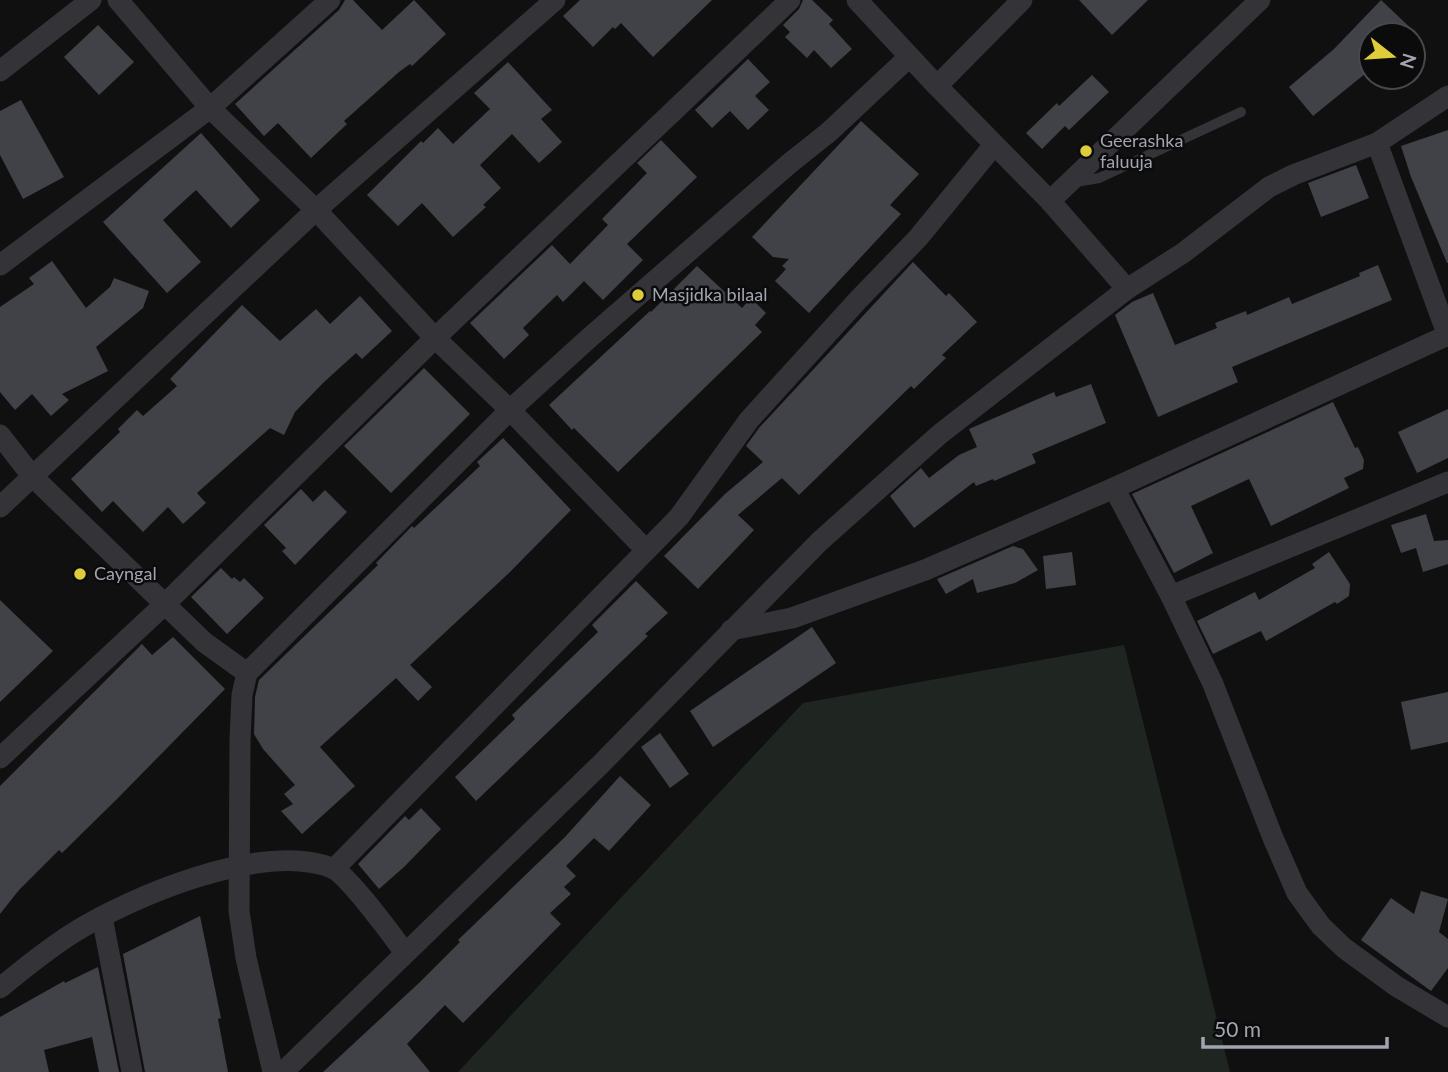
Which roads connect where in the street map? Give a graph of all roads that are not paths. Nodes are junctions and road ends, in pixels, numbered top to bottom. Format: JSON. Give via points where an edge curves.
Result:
{"nodes":[{"id":1,"x":91,"y":0,"type":"edge"},
{"id":2,"x":118,"y":0,"type":"edge"},
{"id":3,"x":330,"y":0,"type":"edge"},
{"id":4,"x":555,"y":0,"type":"edge"},
{"id":5,"x":790,"y":0,"type":"edge"},
{"id":6,"x":857,"y":0,"type":"edge"},
{"id":7,"x":1022,"y":0,"type":"edge"},
{"id":8,"x":1260,"y":0,"type":"edge"},
{"id":9,"x":909,"y":57,"type":"junction"},
{"id":10,"x":0,"y":71,"type":"edge"},
{"id":11,"x":937,"y":86,"type":"junction"},
{"id":12,"x":1448,"y":96,"type":"edge"},
{"id":13,"x":210,"y":108,"type":"junction"},
{"id":14,"x":1241,"y":112,"type":"dead end"},
{"id":15,"x":1377,"y":143,"type":"junction"},
{"id":16,"x":994,"y":145,"type":"junction"},
{"id":17,"x":1066,"y":184,"type":"junction"},
{"id":18,"x":1050,"y":201,"type":"junction"},
{"id":19,"x":316,"y":210,"type":"junction"},
{"id":20,"x":0,"y":265,"type":"edge"},
{"id":21,"x":1127,"y":289,"type":"junction"},
{"id":22,"x":1448,"y":335,"type":"edge"},
{"id":23,"x":435,"y":338,"type":"junction"},
{"id":24,"x":510,"y":410,"type":"junction"},
{"id":25,"x":0,"y":435,"type":"edge"},
{"id":26,"x":33,"y":477,"type":"junction"},
{"id":27,"x":1448,"y":482,"type":"edge"},
{"id":28,"x":1114,"y":488,"type":"junction"},
{"id":29,"x":0,"y":507,"type":"edge"},
{"id":30,"x":646,"y":550,"type":"junction"},
{"id":31,"x":1171,"y":596,"type":"junction"},
{"id":32,"x":165,"y":604,"type":"junction"},
{"id":33,"x":732,"y":630,"type":"junction"},
{"id":34,"x":247,"y":673,"type":"junction"},
{"id":35,"x":0,"y":758,"type":"edge"},
{"id":36,"x":237,"y":866,"type":"junction"},
{"id":37,"x":334,"y":869,"type":"junction"},
{"id":38,"x":102,"y":917,"type":"junction"},
{"id":39,"x":405,"y":953,"type":"junction"},
{"id":40,"x":0,"y":988,"type":"edge"},
{"id":41,"x":1448,"y":1017,"type":"edge"},
{"id":42,"x":132,"y":1072,"type":"edge"},
{"id":43,"x":273,"y":1072,"type":"edge"},
{"id":44,"x":284,"y":1072,"type":"edge"}],
"edges":[{"from":1,"to":10,"type":"street"},
{"from":2,"to":13,"type":"street"},
{"from":3,"to":13,"type":"street"},
{"from":4,"to":19,"type":"street"},
{"from":5,"to":23,"type":"street"},
{"from":6,"to":9,"type":"street"},
{"from":7,"to":11,"type":"street"},
{"from":8,"to":17,"type":"street"},
{"from":9,"to":11,"type":"street"},
{"from":9,"to":24,"type":"street"},
{"from":11,"to":16,"type":"street"},
{"from":12,"to":15,"type":"street"},
{"from":13,"to":19,"type":"street"},
{"from":13,"to":20,"type":"street"},
{"from":14,"to":17,"type":"lane","via":[[1099,178]]},
{"from":15,"to":21,"type":"street","via":[[1269,187]]},
{"from":15,"to":22,"type":"street"},
{"from":16,"to":18,"type":"street"},
{"from":16,"to":30,"type":"street","via":[[918,237],[749,421],[679,517]]},
{"from":17,"to":18,"type":"street"},
{"from":18,"to":21,"type":"street"},
{"from":19,"to":23,"type":"street"},
{"from":19,"to":26,"type":"street"},
{"from":21,"to":33,"type":"street","via":[[930,442],[820,541]]},
{"from":22,"to":28,"type":"street"},
{"from":23,"to":24,"type":"street"},
{"from":23,"to":32,"type":"street"},
{"from":24,"to":30,"type":"street"},
{"from":24,"to":34,"type":"street"},
{"from":25,"to":26,"type":"street"},
{"from":26,"to":29,"type":"street"},
{"from":26,"to":32,"type":"street"},
{"from":27,"to":31,"type":"street"},
{"from":28,"to":31,"type":"street"},
{"from":28,"to":33,"type":"street","via":[[925,570],[792,618]]},
{"from":30,"to":37,"type":"street"},
{"from":31,"to":41,"type":"street","via":[[1213,684],[1297,893],[1344,948]]},
{"from":32,"to":34,"type":"street","via":[[204,642]]},
{"from":32,"to":35,"type":"street"},
{"from":33,"to":39,"type":"street"},
{"from":34,"to":36,"type":"street","via":[[242,695]]},
{"from":36,"to":37,"type":"street","via":[[293,861]]},
{"from":36,"to":38,"type":"street","via":[[169,886]]},
{"from":36,"to":43,"type":"street","via":[[242,934]]},
{"from":37,"to":39,"type":"street"},
{"from":38,"to":40,"type":"street","via":[[72,933]]},
{"from":38,"to":42,"type":"street"},
{"from":39,"to":44,"type":"street"}]}
